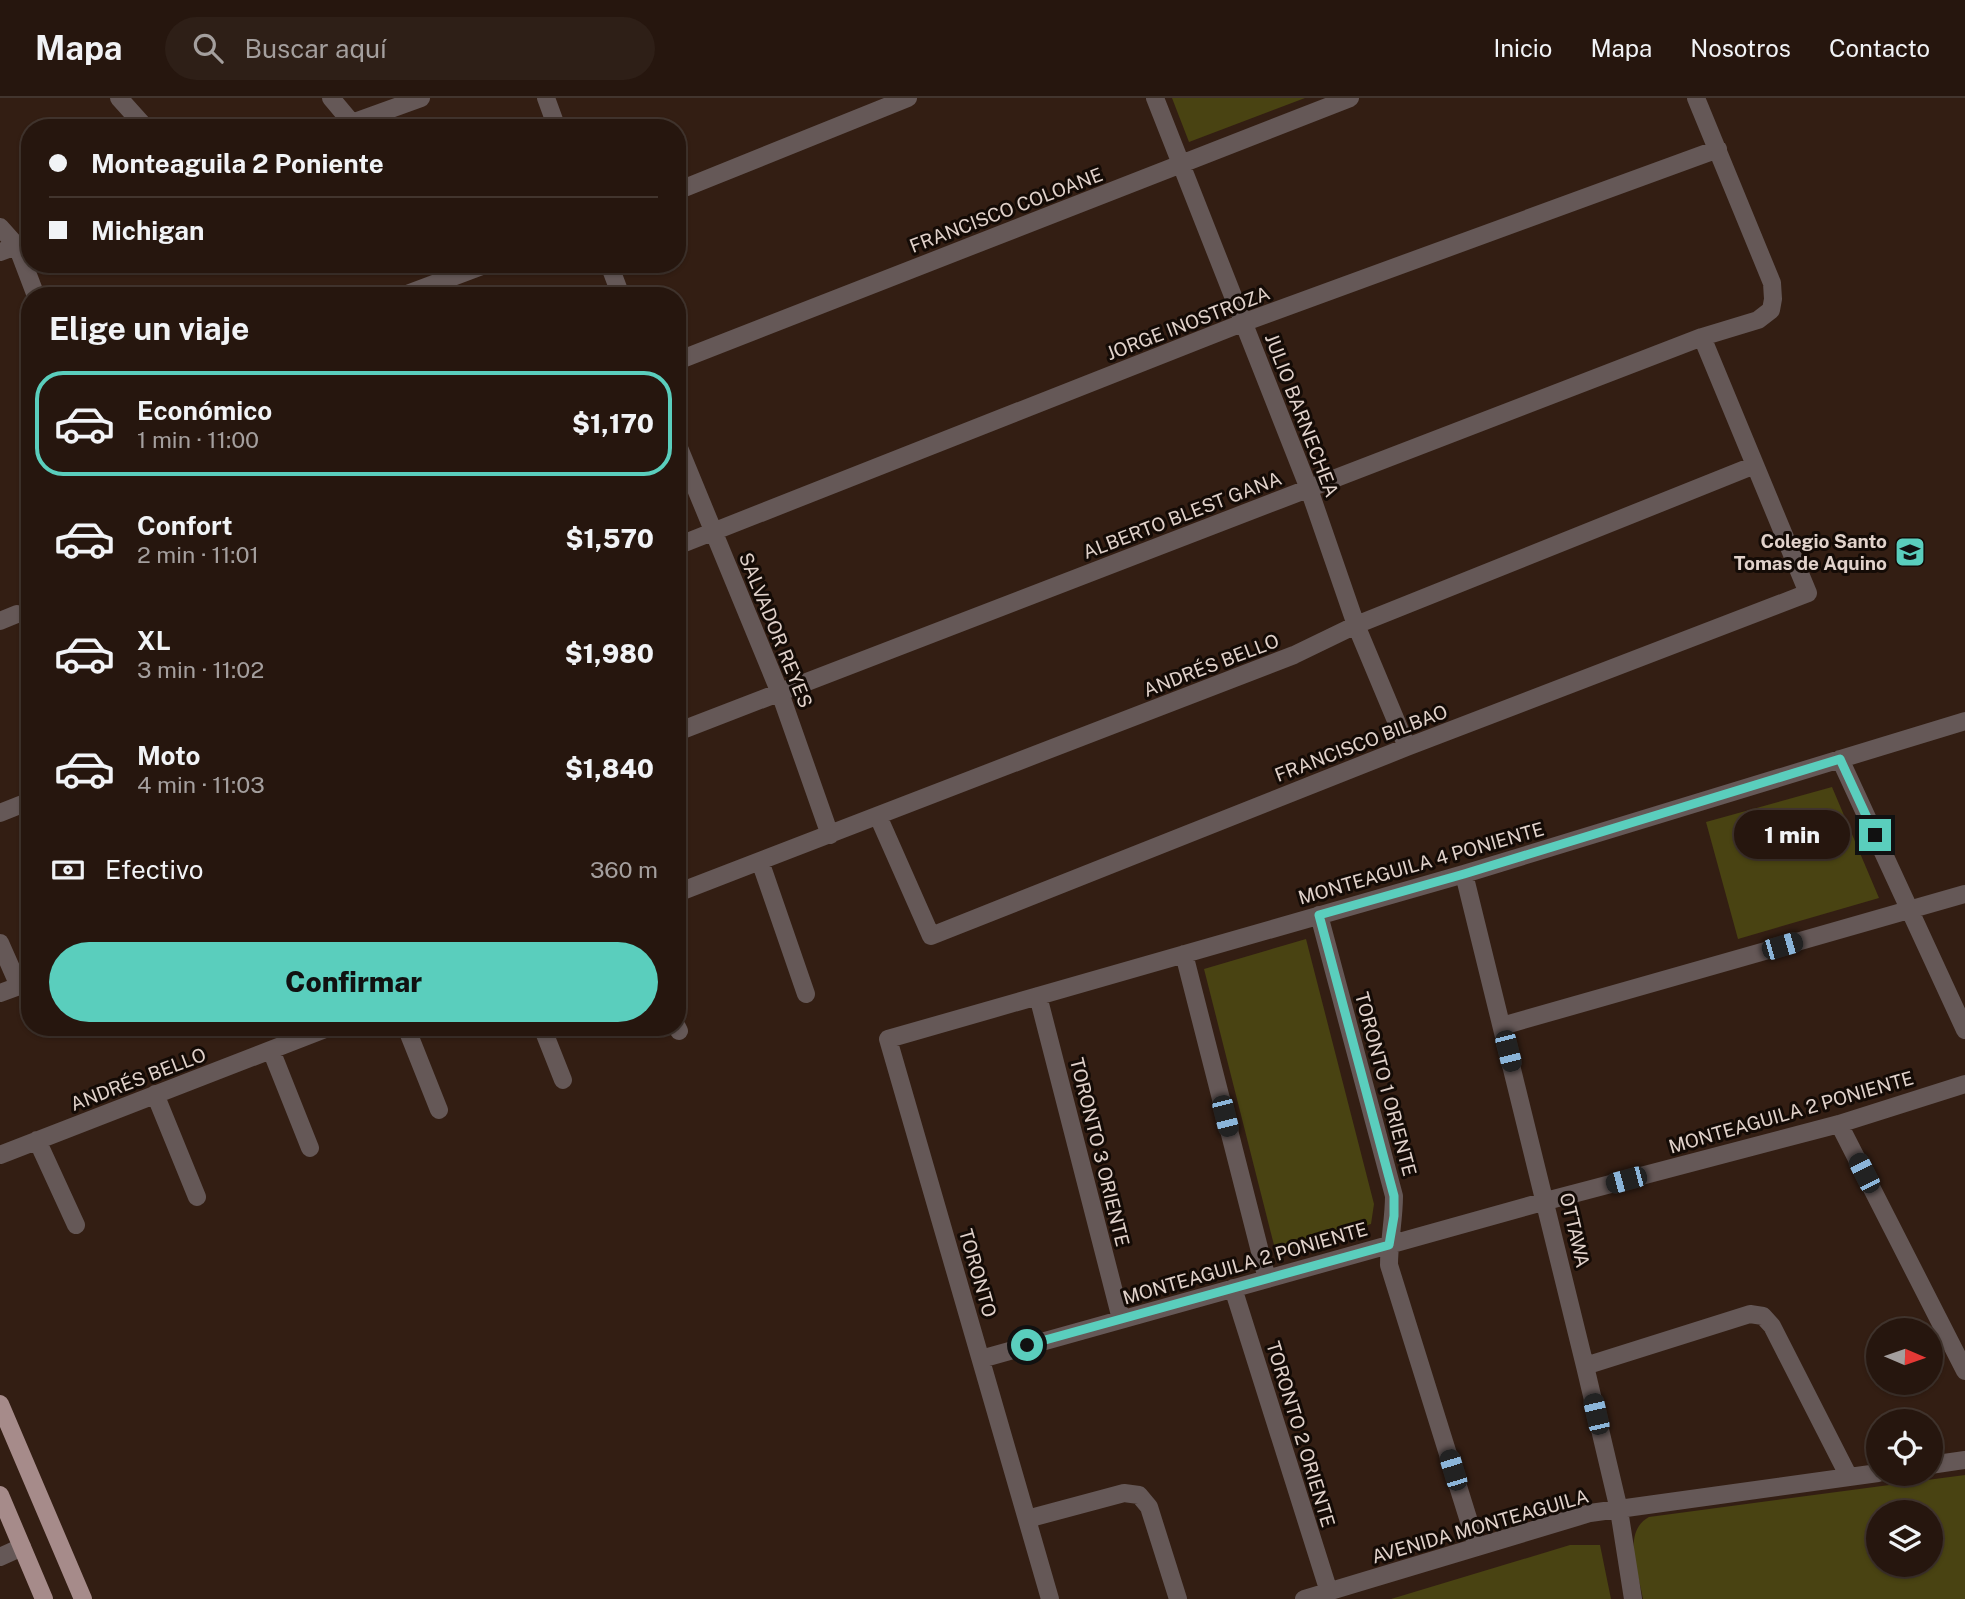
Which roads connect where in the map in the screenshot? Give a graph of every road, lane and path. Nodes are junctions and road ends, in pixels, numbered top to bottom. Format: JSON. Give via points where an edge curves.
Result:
{"nodes":[{"id":1,"x":119,"y":98,"type":"edge"},
{"id":2,"x":331,"y":98,"type":"edge"},
{"id":3,"x":421,"y":98,"type":"edge"},
{"id":4,"x":546,"y":98,"type":"edge"},
{"id":5,"x":908,"y":98,"type":"edge"},
{"id":6,"x":1155,"y":98,"type":"edge"},
{"id":7,"x":1350,"y":98,"type":"edge"},
{"id":8,"x":1696,"y":98,"type":"edge"},
{"id":9,"x":138,"y":119,"type":"edge"},
{"id":10,"x":342,"y":119,"type":"edge"},
{"id":11,"x":362,"y":119,"type":"edge"},
{"id":12,"x":554,"y":119,"type":"edge"},
{"id":13,"x":1718,"y":149,"type":"junction"},
{"id":14,"x":1180,"y":164,"type":"junction"},
{"id":15,"x":686,"y":187,"type":"edge"},
{"id":16,"x":0,"y":226,"type":"edge"},
{"id":17,"x":16,"y":246,"type":"edge"},
{"id":18,"x":463,"y":273,"type":"edge"},
{"id":19,"x":426,"y":287,"type":"edge"},
{"id":20,"x":1245,"y":322,"type":"junction"},
{"id":21,"x":1702,"y":337,"type":"junction"},
{"id":22,"x":686,"y":357,"type":"edge"},
{"id":23,"x":686,"y":465,"type":"edge"},
{"id":24,"x":1755,"y":466,"type":"junction"},
{"id":25,"x":1309,"y":489,"type":"junction"},
{"id":26,"x":713,"y":532,"type":"junction"},
{"id":27,"x":686,"y":542,"type":"edge"},
{"id":28,"x":1356,"y":625,"type":"junction"},
{"id":29,"x":780,"y":693,"type":"junction"},
{"id":30,"x":1965,"y":721,"type":"edge"},
{"id":31,"x":686,"y":729,"type":"edge"},
{"id":32,"x":1407,"y":747,"type":"junction"},
{"id":33,"x":1840,"y":759,"type":"junction"},
{"id":34,"x":21,"y":805,"type":"edge"},
{"id":35,"x":0,"y":813,"type":"edge"},
{"id":36,"x":878,"y":816,"type":"junction"},
{"id":37,"x":830,"y":835,"type":"junction"},
{"id":38,"x":760,"y":861,"type":"junction"},
{"id":39,"x":1464,"y":874,"type":"junction"},
{"id":40,"x":686,"y":890,"type":"edge"},
{"id":41,"x":1965,"y":894,"type":"edge"},
{"id":42,"x":1909,"y":910,"type":"junction"},
{"id":43,"x":1319,"y":915,"type":"junction"},
{"id":44,"x":0,"y":943,"type":"edge"},
{"id":45,"x":1184,"y":954,"type":"junction"},
{"id":46,"x":21,"y":979,"type":"edge"},
{"id":47,"x":21,"y":985,"type":"edge"},
{"id":48,"x":0,"y":993,"type":"edge"},
{"id":49,"x":806,"y":995,"type":"dead end"},
{"id":50,"x":1038,"y":996,"type":"junction"},
{"id":51,"x":1502,"y":1026,"type":"junction"},
{"id":52,"x":1965,"y":1030,"type":"edge"},
{"id":53,"x":305,"y":1036,"type":"edge"},
{"id":54,"x":410,"y":1036,"type":"edge"},
{"id":55,"x":546,"y":1036,"type":"edge"},
{"id":56,"x":888,"y":1039,"type":"joint"},
{"id":57,"x":271,"y":1050,"type":"junction"},
{"id":58,"x":563,"y":1080,"type":"dead end"},
{"id":59,"x":1965,"y":1084,"type":"edge"},
{"id":60,"x":155,"y":1094,"type":"junction"},
{"id":61,"x":439,"y":1110,"type":"dead end"},
{"id":62,"x":1839,"y":1124,"type":"junction"},
{"id":63,"x":37,"y":1140,"type":"junction"},
{"id":64,"x":310,"y":1149,"type":"dead end"},
{"id":65,"x":0,"y":1155,"type":"edge"},
{"id":66,"x":197,"y":1197,"type":"dead end"},
{"id":67,"x":1546,"y":1201,"type":"junction"},
{"id":68,"x":76,"y":1225,"type":"dead end"},
{"id":69,"x":1389,"y":1245,"type":"junction"},
{"id":70,"x":1267,"y":1279,"type":"junction"},
{"id":71,"x":1233,"y":1288,"type":"junction"},
{"id":72,"x":1121,"y":1319,"type":"junction"},
{"id":73,"x":981,"y":1359,"type":"junction"},
{"id":74,"x":1585,"y":1366,"type":"junction"},
{"id":75,"x":1965,"y":1371,"type":"edge"},
{"id":76,"x":0,"y":1404,"type":"edge"},
{"id":77,"x":1965,"y":1460,"type":"edge"},
{"id":78,"x":1943,"y":1463,"type":"edge"},
{"id":79,"x":1866,"y":1475,"type":"edge"},
{"id":80,"x":1849,"y":1477,"type":"junction"},
{"id":81,"x":0,"y":1495,"type":"edge"},
{"id":82,"x":1619,"y":1510,"type":"junction"},
{"id":83,"x":1027,"y":1519,"type":"junction"},
{"id":84,"x":22,"y":1547,"type":"junction"},
{"id":85,"x":1477,"y":1547,"type":"junction"},
{"id":86,"x":0,"y":1557,"type":"edge"},
{"id":87,"x":1329,"y":1592,"type":"junction"},
{"id":88,"x":44,"y":1599,"type":"edge"},
{"id":89,"x":83,"y":1599,"type":"edge"},
{"id":90,"x":1050,"y":1599,"type":"edge"},
{"id":91,"x":1178,"y":1599,"type":"edge"},
{"id":92,"x":1304,"y":1599,"type":"edge"},
{"id":93,"x":1633,"y":1599,"type":"edge"}],
"edges":[{"from":1,"to":9,"type":"street"},
{"from":2,"to":10,"type":"street"},
{"from":3,"to":11,"type":"street"},
{"from":4,"to":12,"type":"street"},
{"from":5,"to":15,"type":"street"},
{"from":6,"to":14,"type":"street","name":"JULIO BARNECHEA"},
{"from":7,"to":14,"type":"street","name":"FRANCISCO COLOANE"},
{"from":8,"to":13,"type":"street"},
{"from":13,"to":20,"type":"street","name":"JORGE INOSTROZA"},
{"from":13,"to":21,"type":"street","name":"ALBERTO BLEST GANA","via":[[1772,283],[1773,299],[1771,310],[1758,320]]},
{"from":14,"to":20,"type":"street","name":"JULIO BARNECHEA"},
{"from":14,"to":22,"type":"street","name":"FRANCISCO COLOANE"},
{"from":16,"to":17,"type":"street"},
{"from":18,"to":19,"type":"street"},
{"from":20,"to":25,"type":"street","name":"JULIO BARNECHEA"},
{"from":20,"to":26,"type":"street","name":"JORGE INOSTROZA"},
{"from":21,"to":24,"type":"street"},
{"from":21,"to":25,"type":"street","name":"ALBERTO BLEST GANA"},
{"from":23,"to":26,"type":"street","name":"SALVADOR REYES"},
{"from":24,"to":28,"type":"street","name":"ANDRÉS BELLO"},
{"from":24,"to":32,"type":"street","name":"FRANCISCO BILBAO","via":[[1808,593]]},
{"from":25,"to":28,"type":"street","name":"JULIO BARNECHEA"},
{"from":25,"to":29,"type":"street","name":"ALBERTO BLEST GANA"},
{"from":26,"to":27,"type":"street","name":"JORGE INOSTROZA"},
{"from":26,"to":29,"type":"street","name":"SALVADOR REYES"},
{"from":28,"to":32,"type":"street","name":"JULIO BARNECHEA"},
{"from":28,"to":36,"type":"street","name":"ANDRÉS BELLO","via":[[1294,656]]},
{"from":29,"to":31,"type":"street","name":"ALBERTO BLEST GANA"},
{"from":29,"to":37,"type":"street","name":"SALVADOR REYES"},
{"from":30,"to":33,"type":"street","name":"MONTEAGUILA 4 PONIENTE"},
{"from":32,"to":36,"type":"street","name":"FRANCISCO BILBAO","via":[[931,936]]},
{"from":33,"to":39,"type":"street","name":"MONTEAGUILA 4 PONIENTE"},
{"from":33,"to":42,"type":"street"},
{"from":34,"to":35,"type":"street"},
{"from":36,"to":37,"type":"street","name":"ANDRÉS BELLO"},
{"from":37,"to":38,"type":"street","name":"ANDRÉS BELLO"},
{"from":38,"to":40,"type":"street","name":"ANDRÉS BELLO"},
{"from":38,"to":49,"type":"street"},
{"from":39,"to":43,"type":"street","name":"MONTEAGUILA 4 PONIENTE"},
{"from":39,"to":51,"type":"street","name":"OTTAWA"},
{"from":41,"to":42,"type":"street"},
{"from":42,"to":51,"type":"street"},
{"from":42,"to":52,"type":"street"},
{"from":43,"to":45,"type":"street","name":"MONTEAGUILA 4 PONIENTE"},
{"from":43,"to":69,"type":"street","name":"TORONTO 1 ORIENTE","via":[[1394,1196]]},
{"from":44,"to":46,"type":"street"},
{"from":45,"to":50,"type":"street","name":"MONTEAGUILA 4 PONIENTE"},
{"from":45,"to":70,"type":"street"},
{"from":47,"to":48,"type":"street"},
{"from":50,"to":56,"type":"street","name":"MONTEAGUILA 4 PONIENTE"},
{"from":50,"to":72,"type":"street","name":"TORONTO 3 ORIENTE"},
{"from":51,"to":67,"type":"street","name":"OTTAWA"},
{"from":53,"to":57,"type":"street","name":"ANDRÉS BELLO"},
{"from":54,"to":61,"type":"street"},
{"from":55,"to":58,"type":"street"},
{"from":56,"to":73,"type":"street","name":"TORONTO"},
{"from":57,"to":60,"type":"street","name":"ANDRÉS BELLO"},
{"from":57,"to":64,"type":"street"},
{"from":59,"to":62,"type":"street","name":"MONTEAGUILA 2 PONIENTE"},
{"from":60,"to":63,"type":"street","name":"ANDRÉS BELLO"},
{"from":60,"to":66,"type":"street"},
{"from":62,"to":67,"type":"street","name":"MONTEAGUILA 2 PONIENTE"},
{"from":62,"to":75,"type":"street"},
{"from":63,"to":65,"type":"street","name":"ANDRÉS BELLO"},
{"from":63,"to":68,"type":"street"},
{"from":67,"to":69,"type":"street","name":"MONTEAGUILA 2 PONIENTE"},
{"from":67,"to":74,"type":"street","name":"OTTAWA"},
{"from":69,"to":70,"type":"street","name":"MONTEAGUILA 2 PONIENTE"},
{"from":69,"to":85,"type":"street","name":"TORONTO 1 ORIENTE","via":[[1389,1265]]},
{"from":70,"to":71,"type":"street","name":"MONTEAGUILA 2 PONIENTE"},
{"from":71,"to":72,"type":"street","name":"MONTEAGUILA 2 PONIENTE"},
{"from":71,"to":87,"type":"street","name":"TORONTO 2 ORIENTE"},
{"from":72,"to":73,"type":"street","name":"MONTEAGUILA 2 PONIENTE"},
{"from":73,"to":83,"type":"street","name":"TORONTO"},
{"from":74,"to":80,"type":"street","via":[[1750,1314],[1763,1316],[1772,1325]]},
{"from":74,"to":82,"type":"street","name":"OTTAWA"},
{"from":76,"to":89,"type":"main road"},
{"from":77,"to":78,"type":"street"},
{"from":79,"to":80,"type":"street","name":"AVENIDA MONTEAGUILA"},
{"from":80,"to":82,"type":"street","name":"AVENIDA MONTEAGUILA"},
{"from":81,"to":84,"type":"main road"},
{"from":82,"to":85,"type":"street","name":"AVENIDA MONTEAGUILA","via":[[1590,1513]]},
{"from":82,"to":93,"type":"street","name":"OTTAWA"},
{"from":83,"to":90,"type":"street","name":"TORONTO"},
{"from":83,"to":91,"type":"street","via":[[1124,1493],[1139,1495],[1149,1507]]},
{"from":84,"to":86,"type":"street"},
{"from":84,"to":88,"type":"main road"},
{"from":85,"to":87,"type":"street","name":"AVENIDA MONTEAGUILA"},
{"from":87,"to":92,"type":"street","name":"AVENIDA MONTEAGUILA"}]}
